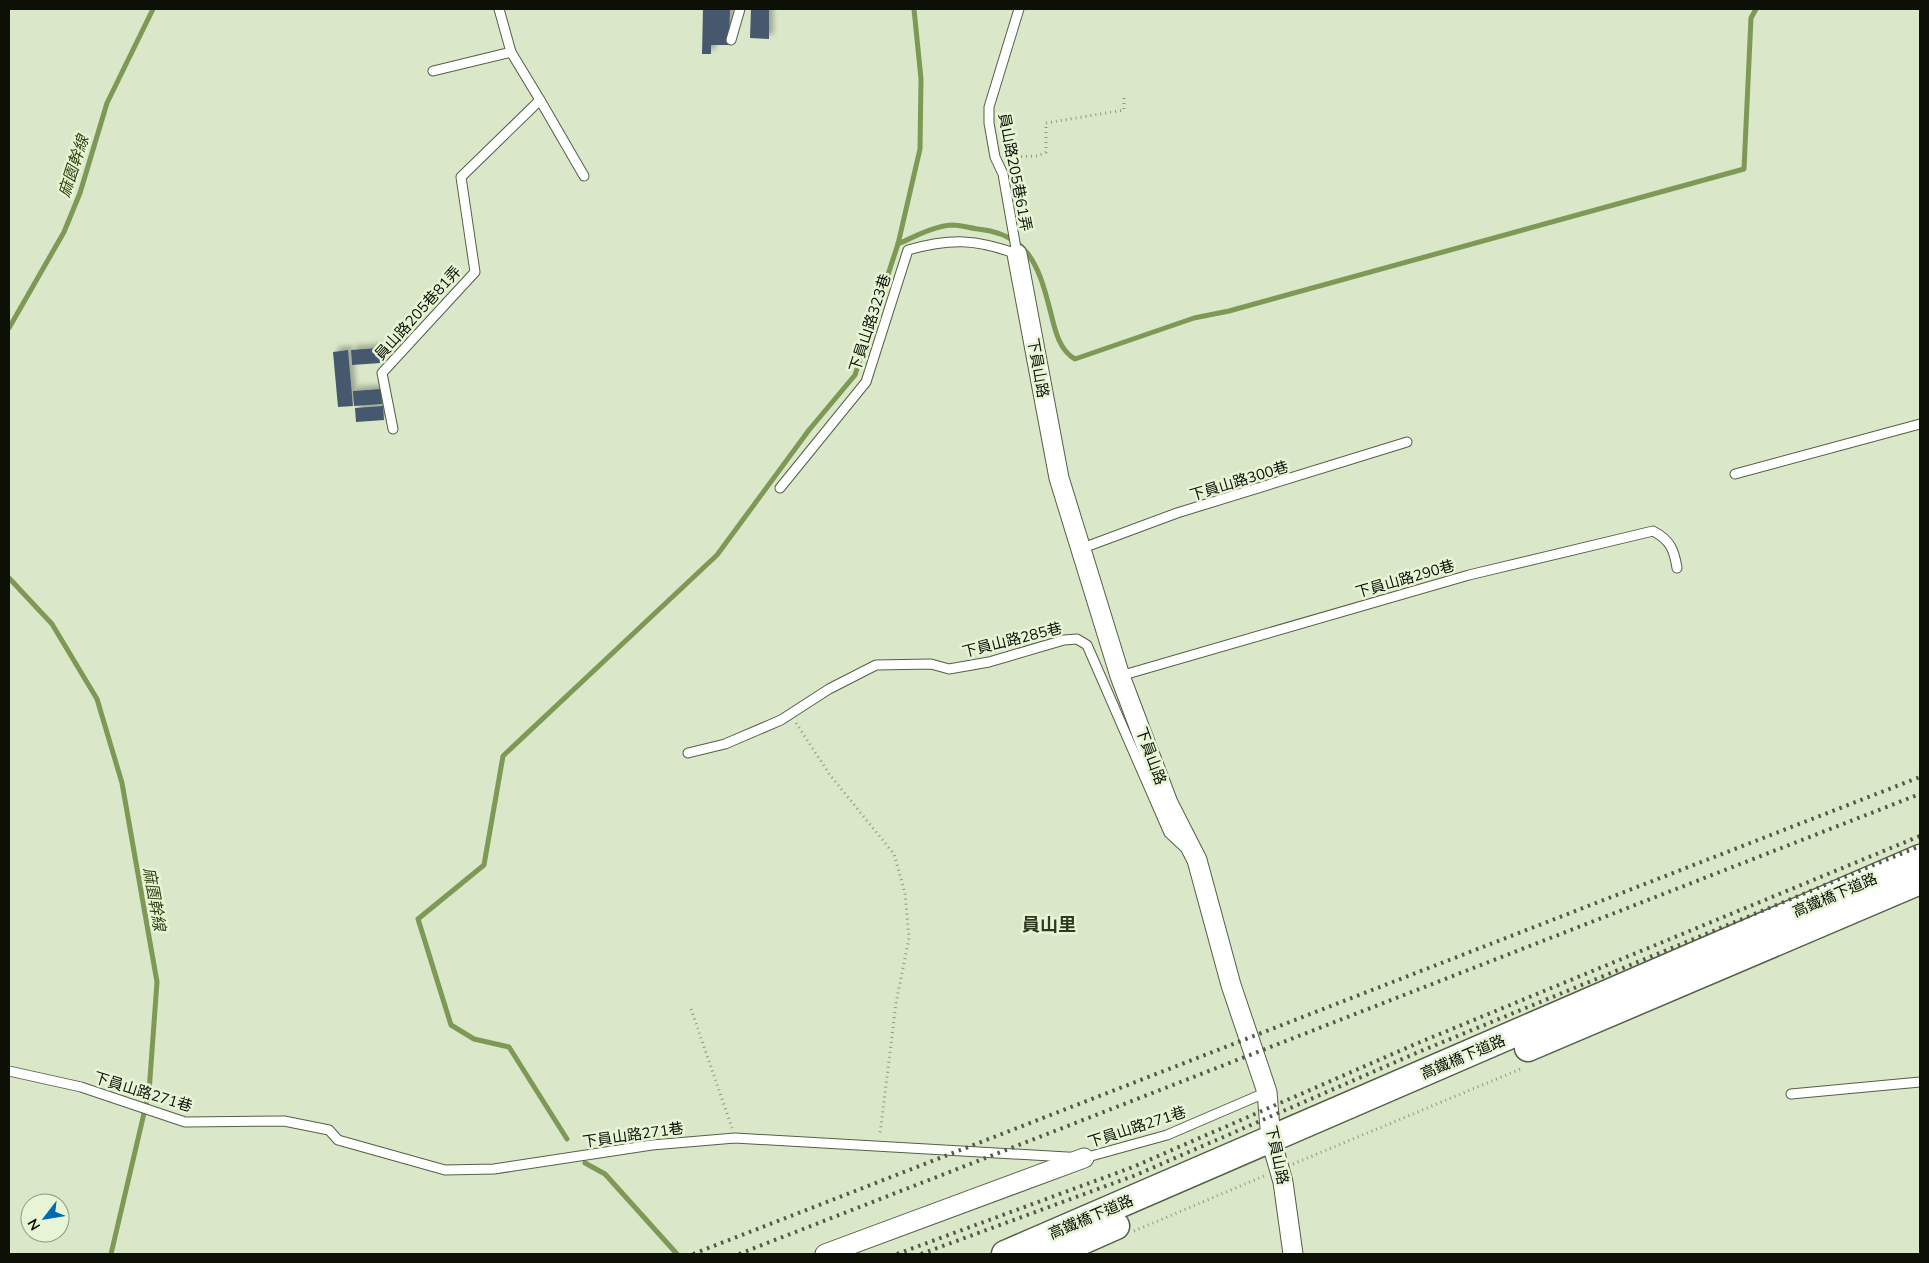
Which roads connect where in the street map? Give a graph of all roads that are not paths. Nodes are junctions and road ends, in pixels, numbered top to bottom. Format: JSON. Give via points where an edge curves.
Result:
{"nodes":[{"id":1,"x":499,"y":9,"type":"edge"},
{"id":2,"x":740,"y":9,"type":"edge"},
{"id":3,"x":1019,"y":9,"type":"edge"},
{"id":4,"x":731,"y":40,"type":"dead end"},
{"id":5,"x":511,"y":52,"type":"junction"},
{"id":6,"x":433,"y":71,"type":"dead end"},
{"id":7,"x":540,"y":100,"type":"junction"},
{"id":8,"x":584,"y":176,"type":"dead end"},
{"id":9,"x":1017,"y":254,"type":"junction"},
{"id":10,"x":1920,"y":424,"type":"edge"},
{"id":11,"x":394,"y":429,"type":"dead end"},
{"id":12,"x":1407,"y":442,"type":"dead end"},
{"id":13,"x":1735,"y":474,"type":"dead end"},
{"id":14,"x":780,"y":488,"type":"dead end"},
{"id":15,"x":1080,"y":549,"type":"junction"},
{"id":16,"x":1677,"y":568,"type":"dead end"},
{"id":17,"x":1120,"y":676,"type":"junction"},
{"id":18,"x":688,"y":753,"type":"dead end"},
{"id":19,"x":1920,"y":858,"type":"edge"},
{"id":20,"x":1197,"y":860,"type":"junction"},
{"id":21,"x":1920,"y":881,"type":"edge"},
{"id":22,"x":9,"y":1071,"type":"edge"},
{"id":23,"x":1920,"y":1082,"type":"edge"},
{"id":24,"x":1266,"y":1092,"type":"junction"},
{"id":25,"x":1791,"y":1094,"type":"dead end"},
{"id":26,"x":1276,"y":1155,"type":"junction"},
{"id":27,"x":1084,"y":1158,"type":"junction"},
{"id":28,"x":825,"y":1254,"type":"edge"},
{"id":29,"x":1005,"y":1254,"type":"edge"},
{"id":30,"x":1053,"y":1254,"type":"edge"},
{"id":31,"x":1293,"y":1254,"type":"edge"}],
"edges":[{"from":1,"to":5,"type":"lane"},
{"from":2,"to":4,"type":"lane"},
{"from":3,"to":9,"type":"lane","name":"員山路205巷61弄","via":[[989,107],[995,157],[1003,174]]},
{"from":5,"to":6,"type":"lane"},
{"from":5,"to":7,"type":"lane"},
{"from":7,"to":8,"type":"lane"},
{"from":7,"to":11,"type":"lane","name":"員山路205巷81弄","via":[[461,177],[475,272],[382,373]]},
{"from":9,"to":14,"type":"lane","name":"下員山路323巷","via":[[992,244],[965,240],[932,243],[908,250],[866,382]]},
{"from":9,"to":15,"type":"street","name":"下員山路","via":[[1059,478]]},
{"from":10,"to":13,"type":"lane"},
{"from":12,"to":15,"type":"lane","name":"下員山路300巷","via":[[1177,513]]},
{"from":15,"to":17,"type":"street","name":"下員山路"},
{"from":16,"to":17,"type":"lane","name":"下員山路290巷","via":[[1674,549],[1666,538],[1653,531],[1469,575]]},
{"from":17,"to":20,"type":"street","name":"下員山路","via":[[1168,803]]},
{"from":18,"to":20,"type":"lane","name":"下員山路285巷","via":[[725,744],[790,714],[876,665],[931,664],[949,669],[1077,639],[1087,644],[1169,834]]},
{"from":19,"to":26,"type":"street","name":"高鐵橋下道路"},
{"from":20,"to":24,"type":"street","name":"下員山路","via":[[1231,985]]},
{"from":21,"to":26,"type":"street","name":"高鐵橋下道路"},
{"from":22,"to":27,"type":"lane","name":"下員山路271巷","via":[[81,1087],[185,1122],[275,1121],[329,1130],[338,1140],[444,1170],[494,1169],[652,1145],[735,1138]]},
{"from":23,"to":25,"type":"lane"},
{"from":24,"to":26,"type":"street","name":"下員山路"},
{"from":24,"to":27,"type":"lane","name":"下員山路271巷","via":[[1166,1135]]},
{"from":26,"to":29,"type":"street","name":"高鐵橋下道路"},
{"from":26,"to":30,"type":"street","name":"高鐵橋下道路"},
{"from":26,"to":31,"type":"street","name":"下員山路"},
{"from":27,"to":28,"type":"street"}]}
